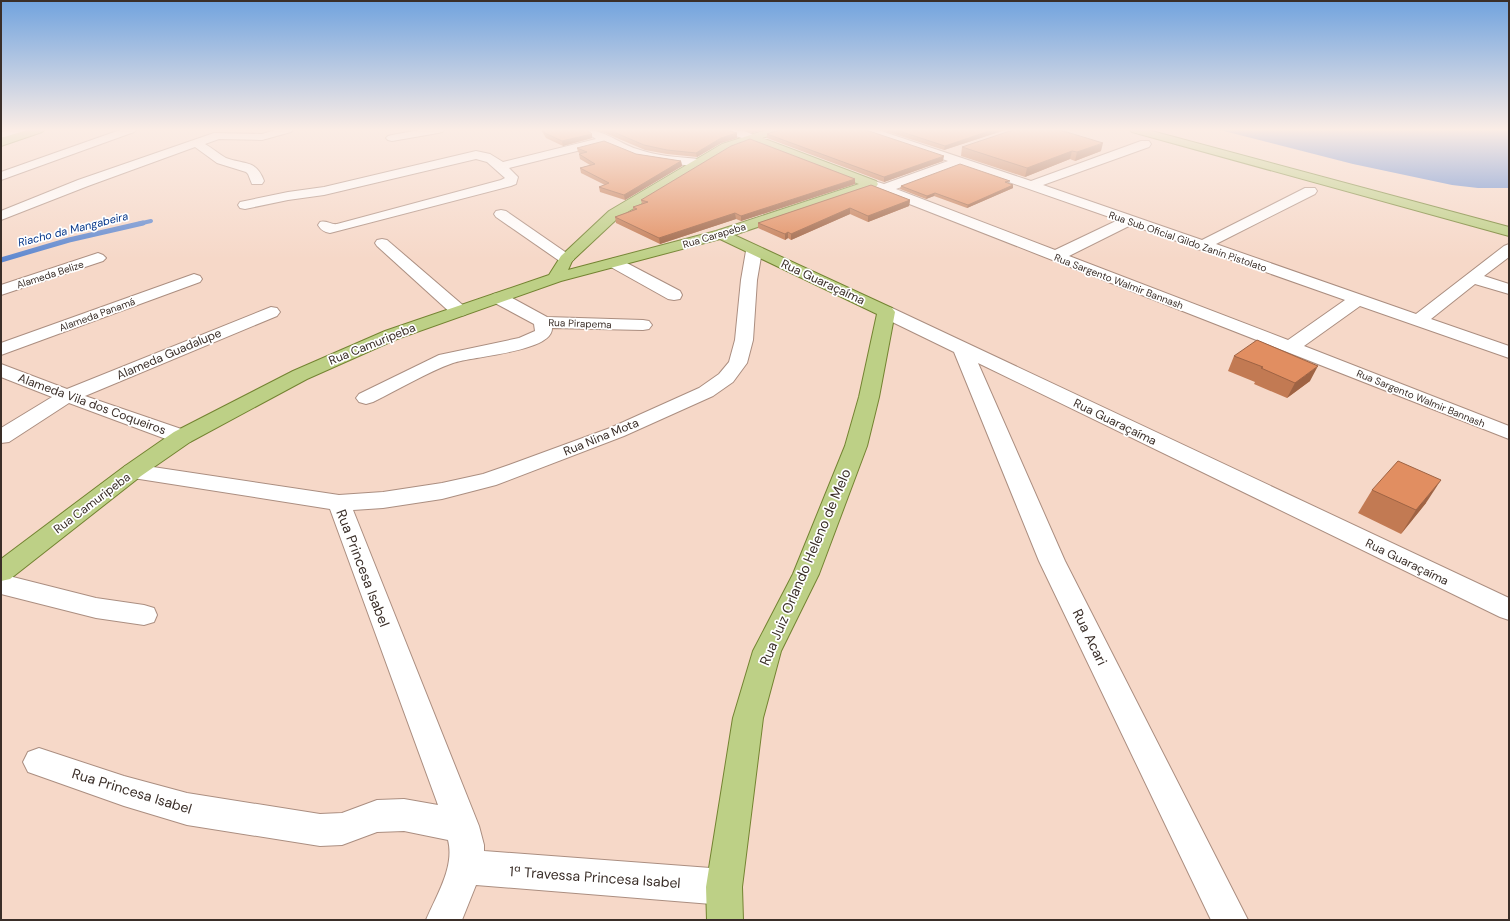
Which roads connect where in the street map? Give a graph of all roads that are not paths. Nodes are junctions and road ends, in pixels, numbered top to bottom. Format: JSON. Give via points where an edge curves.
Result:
{"nodes":[{"id":1,"x":111,"y":173,"type":"edge"},
{"id":2,"x":254,"y":173,"type":"edge"},
{"id":3,"x":400,"y":173,"type":"edge"},
{"id":4,"x":508,"y":173,"type":"edge"},
{"id":5,"x":682,"y":173,"type":"edge"},
{"id":6,"x":843,"y":173,"type":"edge"},
{"id":7,"x":913,"y":173,"type":"edge"},
{"id":8,"x":1002,"y":173,"type":"edge"},
{"id":9,"x":1064,"y":173,"type":"edge"},
{"id":10,"x":1293,"y":173,"type":"edge"},
{"id":11,"x":256,"y":181,"type":"dead end"},
{"id":12,"x":1031,"y":185,"type":"junction"},
{"id":13,"x":877,"y":186,"type":"junction"},
{"id":14,"x":1310,"y":191,"type":"dead end"},
{"id":15,"x":245,"y":205,"type":"dead end"},
{"id":16,"x":501,"y":214,"type":"dead end"},
{"id":17,"x":1,"y":216,"type":"edge"},
{"id":18,"x":1129,"y":220,"type":"junction"},
{"id":19,"x":325,"y":225,"type":"dead end"},
{"id":20,"x":1509,"y":232,"type":"edge"},
{"id":21,"x":721,"y":234,"type":"junction"},
{"id":22,"x":382,"y":243,"type":"dead end"},
{"id":23,"x":1201,"y":246,"type":"junction"},
{"id":24,"x":754,"y":251,"type":"junction"},
{"id":25,"x":1056,"y":256,"type":"junction"},
{"id":26,"x":1505,"y":256,"type":"edge"},
{"id":27,"x":98,"y":258,"type":"dead end"},
{"id":28,"x":566,"y":259,"type":"junction"},
{"id":29,"x":615,"y":263,"type":"junction"},
{"id":30,"x":555,"y":278,"type":"junction"},
{"id":31,"x":1472,"y":278,"type":"junction"},
{"id":32,"x":194,"y":279,"type":"dead end"},
{"id":33,"x":1509,"y":289,"type":"edge"},
{"id":34,"x":1,"y":290,"type":"edge"},
{"id":35,"x":674,"y":295,"type":"dead end"},
{"id":36,"x":499,"y":298,"type":"junction"},
{"id":37,"x":1358,"y":299,"type":"junction"},
{"id":38,"x":460,"y":311,"type":"junction"},
{"id":39,"x":271,"y":312,"type":"dead end"},
{"id":40,"x":886,"y":312,"type":"junction"},
{"id":41,"x":1418,"y":321,"type":"junction"},
{"id":42,"x":543,"y":322,"type":"junction"},
{"id":43,"x":643,"y":325,"type":"dead end"},
{"id":44,"x":1291,"y":347,"type":"junction"},
{"id":45,"x":962,"y":348,"type":"junction"},
{"id":46,"x":1,"y":349,"type":"edge"},
{"id":47,"x":1509,"y":352,"type":"edge"},
{"id":48,"x":1,"y":370,"type":"edge"},
{"id":49,"x":67,"y":396,"type":"junction"},
{"id":50,"x":366,"y":398,"type":"dead end"},
{"id":51,"x":1509,"y":433,"type":"edge"},
{"id":52,"x":1,"y":436,"type":"edge"},
{"id":53,"x":182,"y":436,"type":"junction"},
{"id":54,"x":133,"y":471,"type":"junction"},
{"id":55,"x":339,"y":503,"type":"junction"},
{"id":56,"x":1,"y":572,"type":"edge"},
{"id":57,"x":1,"y":584,"type":"edge"},
{"id":58,"x":1509,"y":610,"type":"edge"},
{"id":59,"x":144,"y":615,"type":"dead end"},
{"id":60,"x":39,"y":762,"type":"dead end"},
{"id":61,"x":462,"y":826,"type":"junction"},
{"id":62,"x":466,"y":868,"type":"junction"},
{"id":63,"x":724,"y":903,"type":"edge"},
{"id":64,"x":444,"y":920,"type":"edge"},
{"id":65,"x":1230,"y":920,"type":"edge"}],
"edges":[{"from":1,"to":17,"type":"street"},
{"from":2,"to":11,"type":"street"},
{"from":3,"to":15,"type":"street","via":[[324,191]]},
{"from":4,"to":19,"type":"street","via":[[512,177],[510,181],[333,229]]},
{"from":5,"to":28,"type":"main road","via":[[614,214]]},
{"from":6,"to":13,"type":"main road","name":"Rua Sargento Walmir Bannash"},
{"from":7,"to":13,"type":"street","name":"Rua Carapeba"},
{"from":8,"to":12,"type":"street","name":"Rua Sub Oficial Gildo Zanin Pistolato"},
{"from":9,"to":12,"type":"street"},
{"from":10,"to":20,"type":"main road"},
{"from":12,"to":18,"type":"street","name":"Rua Sub Oficial Gildo Zanin Pistolato"},
{"from":13,"to":21,"type":"main road","name":"Rua Carapeba"},
{"from":13,"to":25,"type":"street","name":"Rua Sargento Walmir Bannash"},
{"from":14,"to":23,"type":"street"},
{"from":16,"to":28,"type":"street"},
{"from":18,"to":23,"type":"street","name":"Rua Sub Oficial Gildo Zanin Pistolato"},
{"from":18,"to":25,"type":"street"},
{"from":21,"to":24,"type":"main road","name":"Rua Guaraçaíma"},
{"from":21,"to":29,"type":"main road","name":"Rua Carapeba"},
{"from":22,"to":38,"type":"street"},
{"from":23,"to":37,"type":"street","name":"Rua Sub Oficial Gildo Zanin Pistolato"},
{"from":24,"to":40,"type":"main road","name":"Rua Guaraçaíma"},
{"from":24,"to":55,"type":"street","name":"Rua Nina Mota","via":[[744,340],[738,363],[726,378],[706,392],[617,432],[488,480],[435,492],[383,500]]},
{"from":25,"to":44,"type":"street","name":"Rua Sargento Walmir Bannash"},
{"from":26,"to":31,"type":"street"},
{"from":27,"to":34,"type":"street","name":"Alameda Belize"},
{"from":28,"to":30,"type":"main road"},
{"from":29,"to":30,"type":"main road","name":"Rua Carapeba"},
{"from":29,"to":35,"type":"street"},
{"from":30,"to":36,"type":"main road","name":"Rua Camuripeba"},
{"from":31,"to":33,"type":"street"},
{"from":31,"to":41,"type":"street"},
{"from":32,"to":46,"type":"street","name":"Alameda Panamá"},
{"from":36,"to":38,"type":"main road","name":"Rua Camuripeba"},
{"from":36,"to":42,"type":"street","name":"Rua Pirapema"},
{"from":37,"to":41,"type":"street","name":"Rua Sub Oficial Gildo Zanin Pistolato"},
{"from":37,"to":44,"type":"street"},
{"from":38,"to":53,"type":"main road","name":"Rua Camuripeba","via":[[391,335],[300,375]]},
{"from":39,"to":49,"type":"street","name":"Alameda Guadalupe"},
{"from":40,"to":45,"type":"street","name":"Rua Guaraçaíma"},
{"from":40,"to":63,"type":"main road","name":"Rua Juiz Orlando Heleno de Melo","via":[[856,446],[806,574],[766,651],[748,718]]},
{"from":41,"to":47,"type":"street","name":"Rua Sub Oficial Gildo Zanin Pistolato"},
{"from":42,"to":43,"type":"street","name":"Rua Pirapema"},
{"from":42,"to":50,"type":"street","via":[[544,331],[534,340],[458,354]]},
{"from":44,"to":51,"type":"street","name":"Rua Sargento Walmir Bannash"},
{"from":45,"to":58,"type":"street","name":"Rua Guaraçaíma"},
{"from":45,"to":65,"type":"street","name":"Rua Acari","via":[[1052,561]]},
{"from":48,"to":49,"type":"street","name":"Alameda Vila dos Coqueiros"},
{"from":49,"to":52,"type":"street","name":"Alameda Guadalupe"},
{"from":49,"to":53,"type":"street","name":"Alameda Vila dos Coqueiros"},
{"from":53,"to":54,"type":"main road","name":"Rua Camuripeba"},
{"from":54,"to":55,"type":"street","name":"Rua Princesa Isabel"},
{"from":54,"to":56,"type":"main road","name":"Rua Camuripeba"},
{"from":55,"to":61,"type":"street","name":"Rua Princesa Isabel"},
{"from":57,"to":59,"type":"street","via":[[96,608]]},
{"from":60,"to":61,"type":"street","name":"Rua Princesa Isabel","via":[[187,809],[320,830],[342,829],[377,816],[404,815]]},
{"from":61,"to":62,"type":"street","name":"Rua Princesa Isabel","via":[[467,845]]},
{"from":62,"to":63,"type":"street","name":"1ª Travessa Princesa Isabel"},
{"from":62,"to":64,"type":"street","name":"Rua Princesa Isabel"}]}
